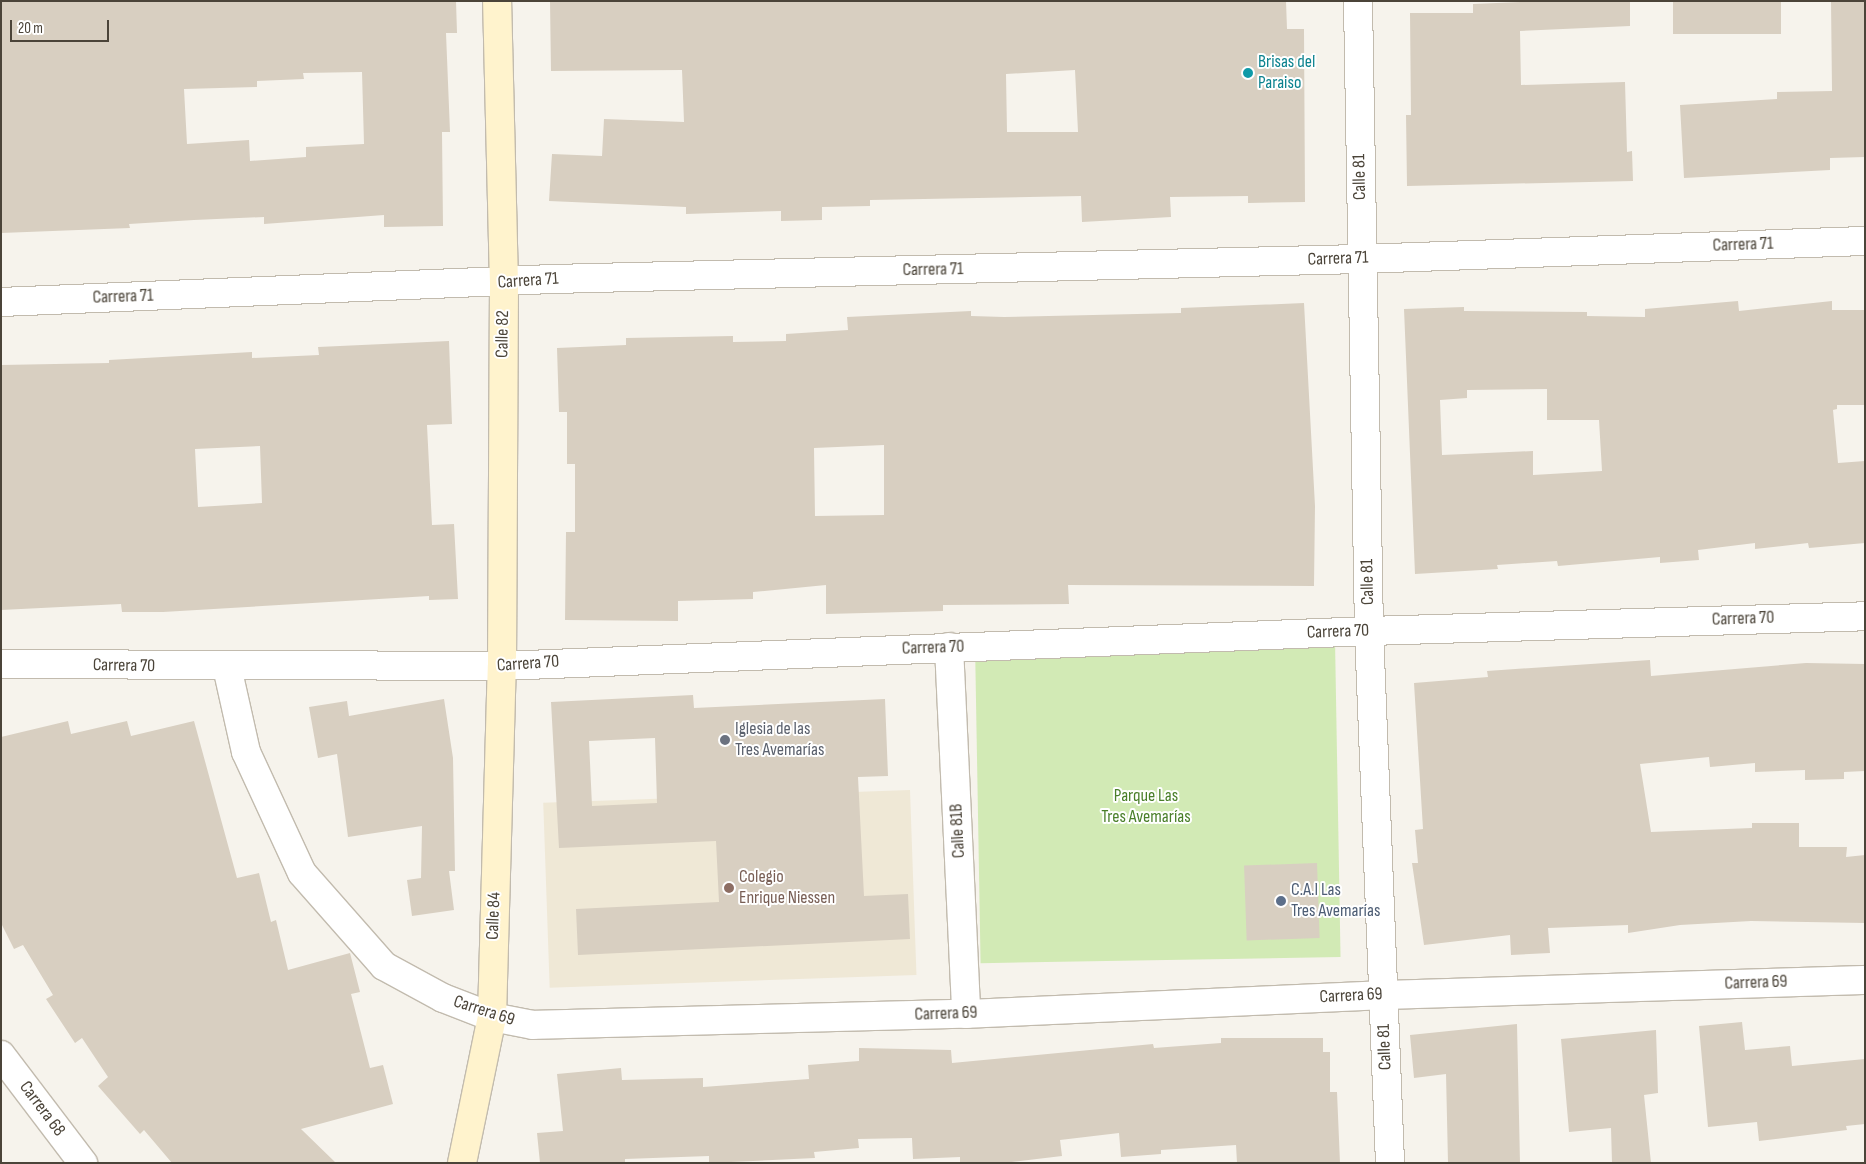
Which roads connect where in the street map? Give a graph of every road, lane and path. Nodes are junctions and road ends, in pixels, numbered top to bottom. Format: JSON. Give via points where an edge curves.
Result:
{"nodes":[{"id":1,"x":496,"y":1,"type":"edge"},
{"id":2,"x":1358,"y":1,"type":"edge"},
{"id":3,"x":1865,"y":241,"type":"edge"},
{"id":4,"x":1360,"y":258,"type":"junction"},
{"id":5,"x":504,"y":284,"type":"junction"},
{"id":6,"x":1,"y":302,"type":"edge"},
{"id":7,"x":1865,"y":616,"type":"edge"},
{"id":8,"x":1369,"y":631,"type":"junction"},
{"id":9,"x":949,"y":647,"type":"junction"},
{"id":10,"x":1,"y":664,"type":"edge"},
{"id":11,"x":502,"y":666,"type":"junction"},
{"id":12,"x":227,"y":667,"type":"junction"},
{"id":13,"x":1865,"y":980,"type":"edge"},
{"id":14,"x":1383,"y":995,"type":"junction"},
{"id":15,"x":966,"y":1014,"type":"junction"},
{"id":16,"x":492,"y":1017,"type":"junction"},
{"id":17,"x":1,"y":1055,"type":"edge"},
{"id":18,"x":83,"y":1163,"type":"edge"},
{"id":19,"x":462,"y":1163,"type":"edge"},
{"id":20,"x":1390,"y":1163,"type":"edge"}],
"edges":[{"from":1,"to":5,"type":"street","name":"Calle 82"},
{"from":2,"to":4,"type":"street","name":"Calle 81"},
{"from":3,"to":4,"type":"street","name":"Carrera 71"},
{"from":4,"to":5,"type":"street","name":"Carrera 71","via":[[552,279]]},
{"from":4,"to":8,"type":"street","name":"Calle 81"},
{"from":5,"to":6,"type":"street","name":"Carrera 71"},
{"from":5,"to":11,"type":"street","name":"Calle 82"},
{"from":7,"to":8,"type":"street","name":"Carrera 70"},
{"from":8,"to":9,"type":"street","name":"Carrera 70"},
{"from":8,"to":14,"type":"street","name":"Calle 81"},
{"from":9,"to":11,"type":"street","name":"Carrera 70"},
{"from":9,"to":15,"type":"street","name":"Calle 81B"},
{"from":10,"to":12,"type":"street","name":"Carrera 70"},
{"from":11,"to":12,"type":"street","name":"Carrera 70"},
{"from":11,"to":16,"type":"street","name":"Calle 84"},
{"from":12,"to":16,"type":"street","name":"Carrera 69","via":[[246,752],[302,873],[384,966],[443,998]]},
{"from":13,"to":14,"type":"street","name":"Carrera 69"},
{"from":14,"to":15,"type":"street","name":"Carrera 69"},
{"from":14,"to":20,"type":"street","name":"Calle 81"},
{"from":15,"to":16,"type":"street","name":"Carrera 69","via":[[533,1025]]},
{"from":16,"to":19,"type":"street","name":"Calle 84"},
{"from":17,"to":18,"type":"street","name":"Carrera 68"}]}
